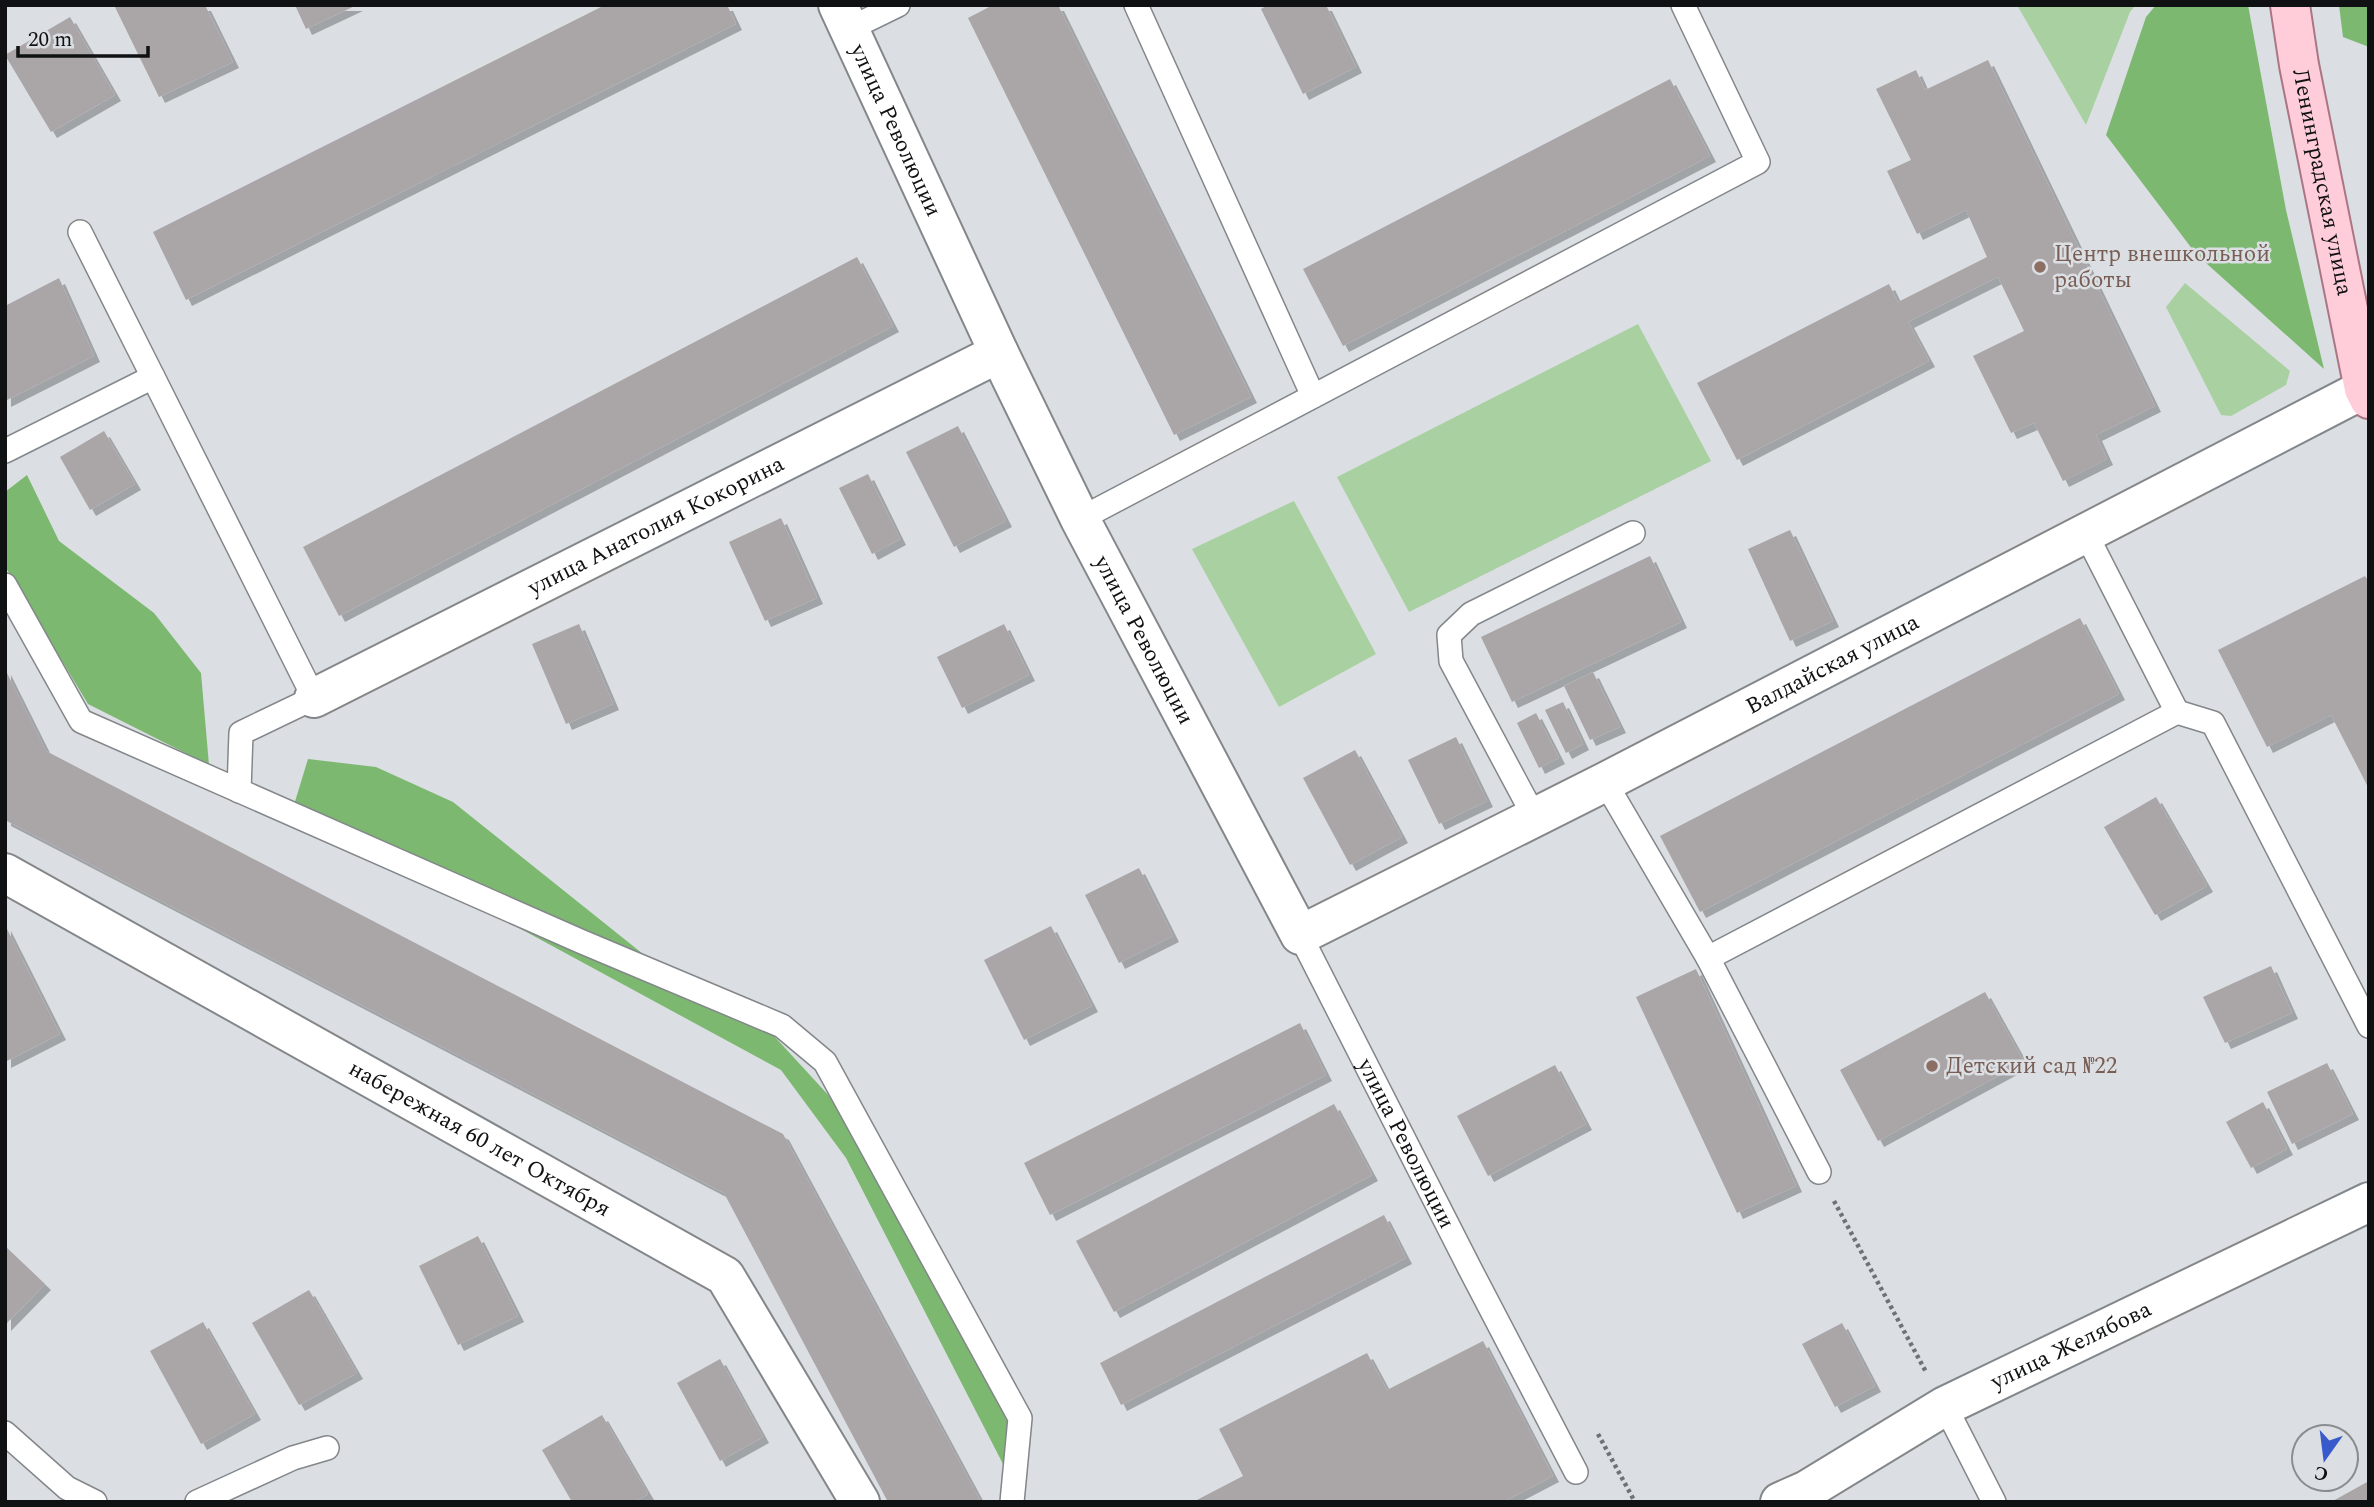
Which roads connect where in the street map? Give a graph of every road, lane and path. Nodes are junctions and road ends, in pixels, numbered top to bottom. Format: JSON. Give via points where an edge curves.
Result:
{"nodes":[{"id":1,"x":898,"y":5,"type":"edge"},
{"id":2,"x":1136,"y":5,"type":"edge"},
{"id":3,"x":1683,"y":5,"type":"edge"},
{"id":4,"x":2290,"y":5,"type":"edge"},
{"id":5,"x":843,"y":17,"type":"edge"},
{"id":6,"x":80,"y":232,"type":"dead end"},
{"id":7,"x":999,"y":353,"type":"junction"},
{"id":8,"x":153,"y":377,"type":"junction"},
{"id":9,"x":2366,"y":394,"type":"edge"},
{"id":10,"x":1313,"y":396,"type":"junction"},
{"id":11,"x":5,"y":451,"type":"edge"},
{"id":12,"x":1080,"y":519,"type":"junction"},
{"id":13,"x":1633,"y":533,"type":"dead end"},
{"id":14,"x":2086,"y":534,"type":"junction"},
{"id":15,"x":5,"y":585,"type":"edge"},
{"id":16,"x":314,"y":698,"type":"junction"},
{"id":17,"x":2177,"y":712,"type":"junction"},
{"id":18,"x":1605,"y":782,"type":"junction"},
{"id":19,"x":239,"y":791,"type":"junction"},
{"id":20,"x":1535,"y":818,"type":"junction"},
{"id":21,"x":5,"y":873,"type":"edge"},
{"id":22,"x":1300,"y":935,"type":"junction"},
{"id":23,"x":1709,"y":958,"type":"junction"},
{"id":24,"x":2369,"y":1026,"type":"edge"},
{"id":25,"x":1819,"y":1172,"type":"joint"},
{"id":26,"x":2369,"y":1202,"type":"edge"},
{"id":27,"x":1945,"y":1406,"type":"junction"},
{"id":28,"x":5,"y":1433,"type":"edge"},
{"id":29,"x":327,"y":1448,"type":"dead end"},
{"id":30,"x":1576,"y":1472,"type":"dead end"},
{"id":31,"x":1802,"y":1498,"type":"edge"},
{"id":32,"x":95,"y":1502,"type":"edge"},
{"id":33,"x":197,"y":1502,"type":"edge"},
{"id":34,"x":860,"y":1502,"type":"edge"},
{"id":35,"x":1012,"y":1502,"type":"edge"},
{"id":36,"x":1994,"y":1502,"type":"edge"}],
"edges":[{"from":1,"to":5,"type":"lane"},
{"from":2,"to":10,"type":"lane"},
{"from":3,"to":10,"type":"lane","via":[[1758,162]]},
{"from":4,"to":9,"type":"main road","name":"Ленинградская улица"},
{"from":5,"to":7,"type":"street","name":"улица Революции"},
{"from":6,"to":8,"type":"lane"},
{"from":7,"to":12,"type":"street","name":"улица Революции"},
{"from":7,"to":16,"type":"street","name":"улица Анатолия Кокорина"},
{"from":8,"to":11,"type":"lane"},
{"from":8,"to":16,"type":"lane"},
{"from":9,"to":14,"type":"street","name":"Валдайская улица"},
{"from":10,"to":12,"type":"lane"},
{"from":12,"to":22,"type":"street","name":"улица Революции"},
{"from":13,"to":20,"type":"lane","via":[[1471,614],[1449,635],[1451,661]]},
{"from":14,"to":17,"type":"lane"},
{"from":14,"to":18,"type":"street","name":"Валдайская улица"},
{"from":15,"to":19,"type":"lane","via":[[81,721]]},
{"from":16,"to":19,"type":"lane","via":[[241,733]]},
{"from":17,"to":23,"type":"lane"},
{"from":17,"to":24,"type":"lane","via":[[2213,723]]},
{"from":18,"to":20,"type":"street","name":"Валдайская улица"},
{"from":18,"to":23,"type":"lane"},
{"from":19,"to":35,"type":"lane","via":[[782,1026],[825,1062],[1020,1418]]},
{"from":20,"to":22,"type":"street","name":"Валдайская улица"},
{"from":21,"to":34,"type":"street","name":"набережная 60 лет Октября","via":[[725,1276]]},
{"from":22,"to":30,"type":"lane","name":"улица Революции"},
{"from":23,"to":25,"type":"lane"},
{"from":25,"to":27,"type":"path"},
{"from":26,"to":27,"type":"street","name":"улица Желябова"},
{"from":27,"to":31,"type":"street","name":"улица Желябова"},
{"from":27,"to":36,"type":"lane"},
{"from":28,"to":32,"type":"lane","via":[[67,1488]]},
{"from":29,"to":33,"type":"lane","via":[[293,1458]]}]}
